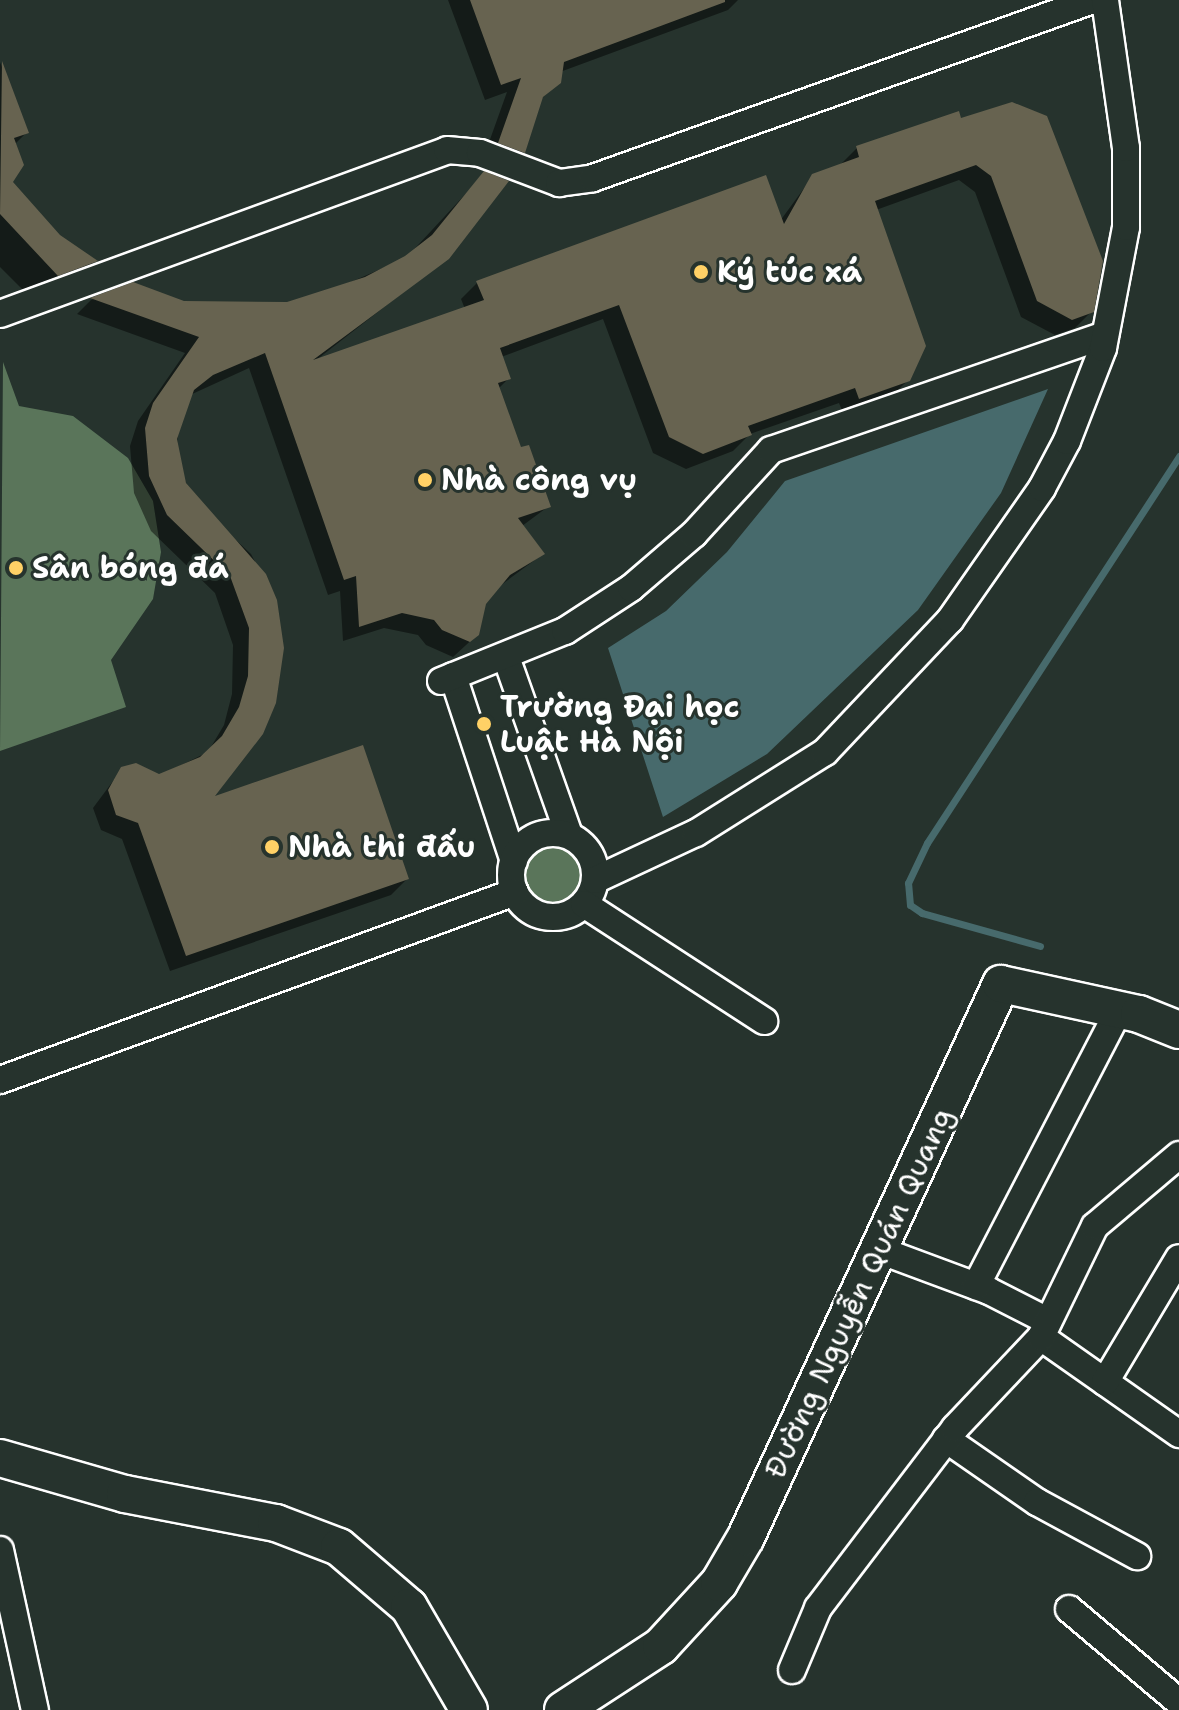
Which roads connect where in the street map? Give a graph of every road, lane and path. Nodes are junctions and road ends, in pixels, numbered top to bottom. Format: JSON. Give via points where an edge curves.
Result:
{"nodes":[{"id":1,"x":1093,"y":0,"type":"edge"},
{"id":2,"x":1105,"y":0,"type":"edge"},
{"id":3,"x":1068,"y":5,"type":"edge"},
{"id":4,"x":0,"y":314,"type":"edge"},
{"id":5,"x":1105,"y":335,"type":"junction"},
{"id":6,"x":506,"y":657,"type":"junction"},
{"id":7,"x":569,"y":835,"type":"junction"},
{"id":8,"x":514,"y":861,"type":"junction"},
{"id":9,"x":595,"y":880,"type":"junction"},
{"id":10,"x":515,"y":892,"type":"junction"},
{"id":11,"x":584,"y":904,"type":"junction"},
{"id":12,"x":1119,"y":1010,"type":"junction"},
{"id":13,"x":764,"y":1021,"type":"dead end"},
{"id":14,"x":1179,"y":1030,"type":"edge"},
{"id":15,"x":0,"y":1080,"type":"edge"},
{"id":16,"x":1179,"y":1155,"type":"edge"},
{"id":17,"x":879,"y":1250,"type":"junction"},
{"id":18,"x":1179,"y":1258,"type":"edge"},
{"id":19,"x":976,"y":1286,"type":"junction"},
{"id":20,"x":1044,"y":1329,"type":"junction"},
{"id":21,"x":1105,"y":1382,"type":"junction"},
{"id":22,"x":1179,"y":1434,"type":"edge"},
{"id":23,"x":946,"y":1439,"type":"junction"},
{"id":24,"x":0,"y":1458,"type":"edge"},
{"id":25,"x":0,"y":1550,"type":"edge"},
{"id":26,"x":1137,"y":1556,"type":"dead end"},
{"id":27,"x":1069,"y":1609,"type":"dead end"},
{"id":28,"x":792,"y":1670,"type":"dead end"},
{"id":29,"x":1179,"y":1702,"type":"edge"},
{"id":30,"x":35,"y":1710,"type":"edge"},
{"id":31,"x":469,"y":1710,"type":"edge"},
{"id":32,"x":563,"y":1710,"type":"edge"}],
"edges":[{"from":1,"to":3,"type":"street"},
{"from":2,"to":5,"type":"street","via":[[1126,148],[1126,227]]},
{"from":3,"to":4,"type":"street","via":[[593,178],[559,183],[480,153],[447,150]]},
{"from":5,"to":6,"type":"street","via":[[771,450],[694,534],[631,588],[565,631]]},
{"from":5,"to":9,"type":"street","via":[[1067,441],[1028,513],[977,586],[901,677],[791,779],[696,833]]},
{"from":6,"to":7,"type":"street"},
{"from":6,"to":8,"type":"street","via":[[447,678]]},
{"from":7,"to":8,"type":"street","via":[[534,837]]},
{"from":7,"to":9,"type":"street","via":[[590,855]]},
{"from":8,"to":10,"type":"street"},
{"from":9,"to":11,"type":"street"},
{"from":10,"to":11,"type":"street","via":[[526,908],[542,916],[560,917]]},
{"from":10,"to":15,"type":"street"},
{"from":11,"to":13,"type":"street"},
{"from":12,"to":14,"type":"street","name":"Đường Nguyễn Quán Quang"},
{"from":12,"to":17,"type":"street","name":"Đường Nguyễn Quán Quang","via":[[1001,984]]},
{"from":12,"to":19,"type":"street"},
{"from":16,"to":20,"type":"street","via":[[1095,1226]]},
{"from":17,"to":19,"type":"street"},
{"from":17,"to":32,"type":"street","name":"Đường Nguyễn Quán Quang","via":[[746,1537],[719,1583],[661,1646]]},
{"from":18,"to":21,"type":"street"},
{"from":19,"to":20,"type":"street"},
{"from":20,"to":21,"type":"street"},
{"from":20,"to":23,"type":"street"},
{"from":21,"to":22,"type":"street"},
{"from":23,"to":26,"type":"street","via":[[1037,1502]]},
{"from":23,"to":28,"type":"street","via":[[818,1608]]},
{"from":24,"to":31,"type":"street","via":[[125,1494],[276,1523],[339,1547],[409,1607]]},
{"from":25,"to":30,"type":"street"},
{"from":27,"to":29,"type":"street"}]}
